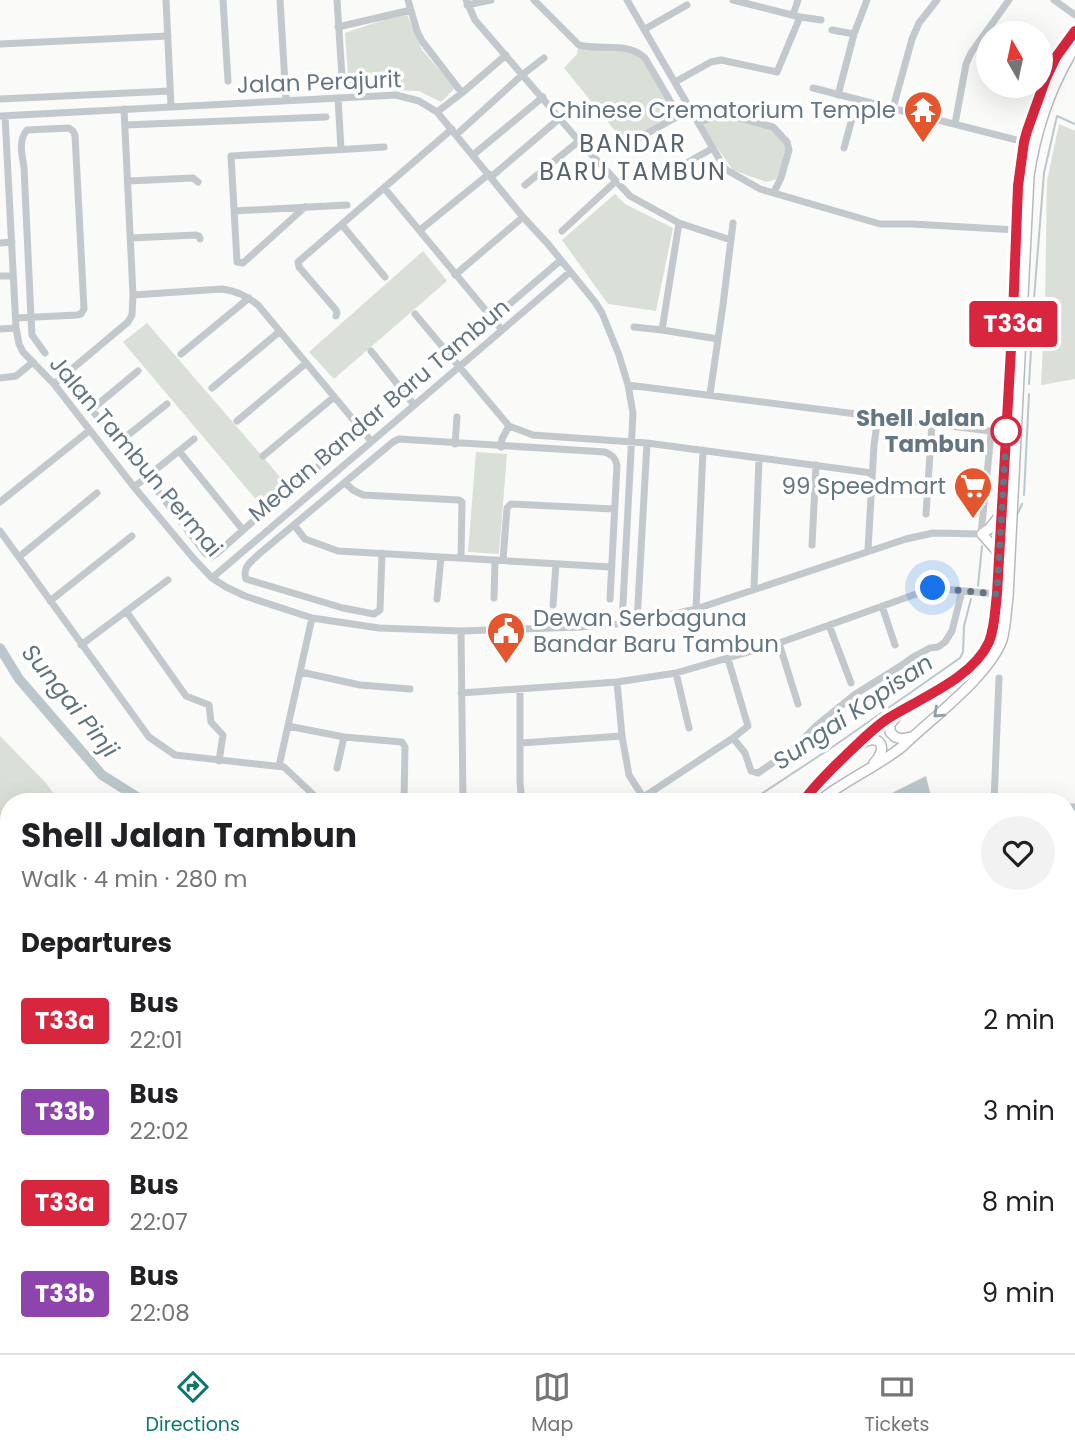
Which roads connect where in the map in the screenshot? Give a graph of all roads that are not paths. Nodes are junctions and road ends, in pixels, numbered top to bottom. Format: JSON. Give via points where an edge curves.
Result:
{"nodes":[{"id":1,"x":166,"y":0,"type":"edge"},
{"id":2,"x":223,"y":0,"type":"edge"},
{"id":3,"x":280,"y":0,"type":"edge"},
{"id":4,"x":337,"y":0,"type":"edge"},
{"id":5,"x":408,"y":0,"type":"edge"},
{"id":6,"x":491,"y":0,"type":"edge"},
{"id":7,"x":534,"y":0,"type":"edge"},
{"id":8,"x":627,"y":0,"type":"edge"},
{"id":9,"x":733,"y":0,"type":"edge"},
{"id":10,"x":798,"y":0,"type":"edge"},
{"id":11,"x":867,"y":0,"type":"edge"},
{"id":12,"x":937,"y":0,"type":"edge"},
{"id":13,"x":1009,"y":0,"type":"edge"},
{"id":14,"x":1054,"y":0,"type":"edge"},
{"id":15,"x":467,"y":3,"type":"edge"},
{"id":16,"x":687,"y":5,"type":"dead end"},
{"id":17,"x":411,"y":10,"type":"junction"},
{"id":18,"x":1075,"y":15,"type":"edge"},
{"id":19,"x":797,"y":16,"type":"junction"},
{"id":20,"x":821,"y":20,"type":"dead end"},
{"id":21,"x":338,"y":27,"type":"junction"},
{"id":22,"x":645,"y":29,"type":"junction"},
{"id":23,"x":832,"y":30,"type":"dead end"},
{"id":24,"x":1075,"y":31,"type":"edge"},
{"id":25,"x":854,"y":34,"type":"junction"},
{"id":26,"x":168,"y":36,"type":"junction"},
{"id":27,"x":0,"y":44,"type":"edge"},
{"id":28,"x":1075,"y":47,"type":"edge"},
{"id":29,"x":506,"y":55,"type":"junction"},
{"id":30,"x":544,"y":58,"type":"dead end"},
{"id":31,"x":522,"y":75,"type":"junction"},
{"id":32,"x":342,"y":77,"type":"dead end"},
{"id":33,"x":228,"y":81,"type":"dead end"},
{"id":34,"x":675,"y":82,"type":"junction"},
{"id":35,"x":813,"y":88,"type":"dead end"},
{"id":36,"x":170,"y":90,"type":"junction"},
{"id":37,"x":463,"y":93,"type":"junction"},
{"id":38,"x":838,"y":95,"type":"junction"},
{"id":39,"x":543,"y":97,"type":"junction"},
{"id":40,"x":43,"y":98,"type":"junction"},
{"id":41,"x":338,"y":98,"type":"junction"},
{"id":42,"x":0,"y":99,"type":"edge"},
{"id":43,"x":286,"y":100,"type":"junction"},
{"id":44,"x":857,"y":100,"type":"junction"},
{"id":45,"x":259,"y":102,"type":"junction"},
{"id":46,"x":171,"y":106,"type":"junction"},
{"id":47,"x":893,"y":108,"type":"junction"},
{"id":48,"x":124,"y":109,"type":"junction"},
{"id":49,"x":691,"y":109,"type":"junction"},
{"id":50,"x":44,"y":113,"type":"junction"},
{"id":51,"x":438,"y":113,"type":"junction"},
{"id":52,"x":2,"y":116,"type":"edge"},
{"id":53,"x":679,"y":116,"type":"junction"},
{"id":54,"x":326,"y":117,"type":"dead end"},
{"id":55,"x":560,"y":118,"type":"junction"},
{"id":56,"x":261,"y":121,"type":"junction"},
{"id":57,"x":699,"y":122,"type":"junction"},
{"id":58,"x":955,"y":124,"type":"junction"},
{"id":59,"x":125,"y":125,"type":"junction"},
{"id":60,"x":3,"y":131,"type":"edge"},
{"id":61,"x":454,"y":132,"type":"junction"},
{"id":62,"x":579,"y":141,"type":"junction"},
{"id":63,"x":630,"y":142,"type":"dead end"},
{"id":64,"x":1024,"y":142,"type":"junction"},
{"id":65,"x":384,"y":147,"type":"dead end"},
{"id":66,"x":713,"y":148,"type":"junction"},
{"id":67,"x":844,"y":148,"type":"dead end"},
{"id":68,"x":341,"y":149,"type":"junction"},
{"id":69,"x":473,"y":155,"type":"junction"},
{"id":70,"x":669,"y":173,"type":"dead end"},
{"id":71,"x":490,"y":176,"type":"junction"},
{"id":72,"x":128,"y":181,"type":"junction"},
{"id":73,"x":617,"y":181,"type":"junction"},
{"id":74,"x":198,"y":182,"type":"dead end"},
{"id":75,"x":525,"y":186,"type":"dead end"},
{"id":76,"x":4,"y":188,"type":"edge"},
{"id":77,"x":385,"y":189,"type":"junction"},
{"id":78,"x":774,"y":192,"type":"junction"},
{"id":79,"x":347,"y":205,"type":"dead end"},
{"id":80,"x":305,"y":207,"type":"junction"},
{"id":81,"x":234,"y":211,"type":"junction"},
{"id":82,"x":523,"y":217,"type":"junction"},
{"id":83,"x":679,"y":223,"type":"junction"},
{"id":84,"x":733,"y":223,"type":"dead end"},
{"id":85,"x":342,"y":225,"type":"junction"},
{"id":86,"x":420,"y":230,"type":"junction"},
{"id":87,"x":562,"y":230,"type":"dead end"},
{"id":88,"x":1017,"y":230,"type":"junction"},
{"id":89,"x":131,"y":238,"type":"junction"},
{"id":90,"x":200,"y":239,"type":"dead end"},
{"id":91,"x":730,"y":240,"type":"junction"},
{"id":92,"x":12,"y":242,"type":"junction"},
{"id":93,"x":0,"y":243,"type":"edge"},
{"id":94,"x":561,"y":260,"type":"junction"},
{"id":95,"x":570,"y":272,"type":"junction"},
{"id":96,"x":455,"y":275,"type":"junction"},
{"id":97,"x":0,"y":276,"type":"edge"},
{"id":98,"x":13,"y":276,"type":"junction"},
{"id":99,"x":385,"y":277,"type":"dead end"},
{"id":100,"x":133,"y":295,"type":"junction"},
{"id":101,"x":249,"y":298,"type":"junction"},
{"id":102,"x":415,"y":314,"type":"dead end"},
{"id":103,"x":336,"y":316,"type":"dead end"},
{"id":104,"x":16,"y":318,"type":"junction"},
{"id":105,"x":31,"y":318,"type":"junction"},
{"id":106,"x":492,"y":319,"type":"junction"},
{"id":107,"x":634,"y":327,"type":"dead end"},
{"id":108,"x":0,"y":328,"type":"edge"},
{"id":109,"x":16,"y":328,"type":"junction"},
{"id":110,"x":502,"y":330,"type":"junction"},
{"id":111,"x":662,"y":330,"type":"junction"},
{"id":112,"x":279,"y":332,"type":"junction"},
{"id":113,"x":718,"y":339,"type":"junction"},
{"id":114,"x":371,"y":351,"type":"dead end"},
{"id":115,"x":45,"y":354,"type":"dead end"},
{"id":116,"x":181,"y":354,"type":"dead end"},
{"id":117,"x":33,"y":362,"type":"junction"},
{"id":118,"x":305,"y":364,"type":"junction"},
{"id":119,"x":460,"y":366,"type":"junction"},
{"id":120,"x":138,"y":371,"type":"dead end"},
{"id":121,"x":64,"y":376,"type":"junction"},
{"id":122,"x":0,"y":378,"type":"edge"},
{"id":123,"x":54,"y":384,"type":"junction"},
{"id":124,"x":628,"y":384,"type":"junction"},
{"id":125,"x":212,"y":388,"type":"dead end"},
{"id":126,"x":710,"y":394,"type":"junction"},
{"id":127,"x":334,"y":397,"type":"junction"},
{"id":128,"x":167,"y":404,"type":"dead end"},
{"id":129,"x":414,"y":405,"type":"junction"},
{"id":130,"x":91,"y":410,"type":"junction"},
{"id":131,"x":457,"y":417,"type":"dead end"},
{"id":132,"x":878,"y":417,"type":"junction"},
{"id":133,"x":237,"y":421,"type":"dead end"},
{"id":134,"x":932,"y":424,"type":"junction"},
{"id":135,"x":509,"y":426,"type":"junction"},
{"id":136,"x":90,"y":430,"type":"junction"},
{"id":137,"x":362,"y":432,"type":"junction"},
{"id":138,"x":194,"y":439,"type":"dead end"},
{"id":139,"x":371,"y":441,"type":"junction"},
{"id":140,"x":633,"y":442,"type":"junction"},
{"id":141,"x":118,"y":443,"type":"junction"},
{"id":142,"x":647,"y":443,"type":"junction"},
{"id":143,"x":455,"y":444,"type":"junction"},
{"id":144,"x":500,"y":447,"type":"junction"},
{"id":145,"x":703,"y":450,"type":"junction"},
{"id":146,"x":179,"y":451,"type":"junction"},
{"id":147,"x":263,"y":456,"type":"dead end"},
{"id":148,"x":759,"y":458,"type":"junction"},
{"id":149,"x":816,"y":465,"type":"junction"},
{"id":150,"x":872,"y":473,"type":"junction"},
{"id":151,"x":146,"y":476,"type":"junction"},
{"id":152,"x":345,"y":482,"type":"junction"},
{"id":153,"x":134,"y":487,"type":"junction"},
{"id":154,"x":293,"y":487,"type":"dead end"},
{"id":155,"x":97,"y":493,"type":"dead end"},
{"id":156,"x":0,"y":502,"type":"edge"},
{"id":157,"x":614,"y":509,"type":"junction"},
{"id":158,"x":926,"y":514,"type":"dead end"},
{"id":159,"x":1001,"y":514,"type":"junction"},
{"id":160,"x":258,"y":517,"type":"dead end"},
{"id":161,"x":294,"y":525,"type":"junction"},
{"id":162,"x":243,"y":530,"type":"junction"},
{"id":163,"x":0,"y":531,"type":"edge"},
{"id":164,"x":981,"y":534,"type":"junction"},
{"id":165,"x":132,"y":536,"type":"dead end"},
{"id":166,"x":812,"y":545,"type":"dead end"},
{"id":167,"x":868,"y":550,"type":"junction"},
{"id":168,"x":382,"y":553,"type":"junction"},
{"id":169,"x":19,"y":557,"type":"junction"},
{"id":170,"x":441,"y":557,"type":"junction"},
{"id":171,"x":461,"y":558,"type":"junction"},
{"id":172,"x":999,"y":558,"type":"junction"},
{"id":173,"x":499,"y":560,"type":"junction"},
{"id":174,"x":556,"y":564,"type":"junction"},
{"id":175,"x":611,"y":567,"type":"junction"},
{"id":176,"x":212,"y":578,"type":"junction"},
{"id":177,"x":168,"y":580,"type":"dead end"},
{"id":178,"x":754,"y":589,"type":"junction"},
{"id":179,"x":962,"y":591,"type":"junction"},
{"id":180,"x":997,"y":594,"type":"junction"},
{"id":181,"x":494,"y":598,"type":"dead end"},
{"id":182,"x":437,"y":599,"type":"dead end"},
{"id":183,"x":610,"y":599,"type":"dead end"},
{"id":184,"x":50,"y":601,"type":"junction"},
{"id":185,"x":553,"y":605,"type":"dead end"},
{"id":186,"x":882,"y":606,"type":"junction"},
{"id":187,"x":696,"y":609,"type":"junction"},
{"id":188,"x":125,"y":611,"type":"junction"},
{"id":189,"x":313,"y":618,"type":"junction"},
{"id":190,"x":637,"y":622,"type":"junction"},
{"id":191,"x":622,"y":623,"type":"junction"},
{"id":192,"x":829,"y":625,"type":"junction"},
{"id":193,"x":461,"y":631,"type":"junction"},
{"id":194,"x":779,"y":643,"type":"junction"},
{"id":195,"x":81,"y":645,"type":"junction"},
{"id":196,"x":895,"y":645,"type":"dead end"},
{"id":197,"x":728,"y":659,"type":"junction"},
{"id":198,"x":301,"y":672,"type":"junction"},
{"id":199,"x":676,"y":673,"type":"junction"},
{"id":200,"x":999,"y":678,"type":"dead end"},
{"id":201,"x":617,"y":682,"type":"junction"},
{"id":202,"x":851,"y":683,"type":"dead end"},
{"id":203,"x":410,"y":689,"type":"dead end"},
{"id":204,"x":520,"y":689,"type":"junction"},
{"id":205,"x":461,"y":693,"type":"junction"},
{"id":206,"x":798,"y":704,"type":"dead end"},
{"id":207,"x":902,"y":710,"type":"junction"},
{"id":208,"x":288,"y":726,"type":"junction"},
{"id":209,"x":689,"y":728,"type":"dead end"},
{"id":210,"x":622,"y":736,"type":"junction"},
{"id":211,"x":914,"y":736,"type":"junction"},
{"id":212,"x":344,"y":737,"type":"junction"},
{"id":213,"x":733,"y":738,"type":"junction"},
{"id":214,"x":521,"y":743,"type":"junction"},
{"id":215,"x":850,"y":751,"type":"junction"},
{"id":216,"x":219,"y":761,"type":"junction"},
{"id":217,"x":279,"y":766,"type":"junction"},
{"id":218,"x":337,"y":768,"type":"dead end"},
{"id":219,"x":868,"y":769,"type":"junction"},
{"id":220,"x":312,"y":793,"type":"edge"},
{"id":221,"x":404,"y":793,"type":"edge"},
{"id":222,"x":463,"y":793,"type":"edge"},
{"id":223,"x":521,"y":793,"type":"edge"},
{"id":224,"x":637,"y":793,"type":"edge"},
{"id":225,"x":649,"y":793,"type":"edge"},
{"id":226,"x":811,"y":793,"type":"edge"},
{"id":227,"x":829,"y":793,"type":"edge"},
{"id":228,"x":994,"y":793,"type":"edge"}],
"edges":[{"from":1,"to":26,"type":"street"},
{"from":2,"to":33,"type":"street"},
{"from":3,"to":43,"type":"street"},
{"from":4,"to":21,"type":"street"},
{"from":5,"to":17,"type":"street"},
{"from":6,"to":15,"type":"street"},
{"from":7,"to":53,"type":"street","via":[[579,45],[639,52]]},
{"from":8,"to":22,"type":"street"},
{"from":9,"to":19,"type":"street"},
{"from":10,"to":19,"type":"street"},
{"from":11,"to":25,"type":"street"},
{"from":12,"to":47,"type":"street","via":[[912,38]]},
{"from":13,"to":58,"type":"street","via":[[966,64]]},
{"from":14,"to":18,"type":"street"},
{"from":15,"to":29,"type":"street","via":[[475,20]]},
{"from":16,"to":22,"type":"street"},
{"from":17,"to":21,"type":"street"},
{"from":17,"to":37,"type":"street","via":[[422,41]]},
{"from":19,"to":20,"type":"street"},
{"from":19,"to":34,"type":"street","via":[[777,72],[721,60]]},
{"from":21,"to":32,"type":"street"},
{"from":22,"to":34,"type":"street"},
{"from":23,"to":25,"type":"street"},
{"from":24,"to":64,"type":"main road","via":[[1046,78]]},
{"from":25,"to":38,"type":"street"},
{"from":26,"to":27,"type":"street"},
{"from":26,"to":36,"type":"street"},
{"from":28,"to":211,"type":"main road","one_way":true,"via":[[1048,99],[1029,176],[1004,631],[984,670]]},
{"from":29,"to":31,"type":"street"},
{"from":29,"to":37,"type":"street"},
{"from":30,"to":31,"type":"street"},
{"from":31,"to":39,"type":"street"},
{"from":31,"to":61,"type":"street"},
{"from":34,"to":49,"type":"street"},
{"from":35,"to":38,"type":"street"},
{"from":36,"to":40,"type":"street"},
{"from":36,"to":46,"type":"street"},
{"from":37,"to":51,"type":"street"},
{"from":38,"to":44,"type":"street"},
{"from":39,"to":55,"type":"street"},
{"from":39,"to":69,"type":"street"},
{"from":40,"to":42,"type":"street"},
{"from":40,"to":50,"type":"street"},
{"from":41,"to":43,"type":"street","name":"Jalan Perajurit"},
{"from":41,"to":51,"type":"street","name":"Jalan Perajurit","via":[[396,95],[419,101]]},
{"from":41,"to":68,"type":"street"},
{"from":43,"to":45,"type":"street","name":"Jalan Perajurit"},
{"from":44,"to":47,"type":"street"},
{"from":44,"to":67,"type":"street"},
{"from":45,"to":46,"type":"street","name":"Jalan Perajurit"},
{"from":45,"to":56,"type":"street"},
{"from":46,"to":48,"type":"street","name":"Jalan Perajurit"},
{"from":47,"to":58,"type":"street"},
{"from":48,"to":50,"type":"street","name":"Jalan Perajurit"},
{"from":48,"to":59,"type":"street"},
{"from":49,"to":53,"type":"street"},
{"from":49,"to":57,"type":"street"},
{"from":50,"to":52,"type":"street","name":"Jalan Perajurit"},
{"from":51,"to":61,"type":"street","name":"Jalan Perajurit"},
{"from":52,"to":60,"type":"street","name":"Jalan Tambun Permai"},
{"from":53,"to":63,"type":"street"},
{"from":54,"to":56,"type":"street"},
{"from":55,"to":62,"type":"street"},
{"from":55,"to":71,"type":"street"},
{"from":56,"to":59,"type":"street"},
{"from":57,"to":66,"type":"street"},
{"from":57,"to":78,"type":"street","via":[[724,114],[774,127],[789,150]]},
{"from":58,"to":64,"type":"street"},
{"from":59,"to":72,"type":"street"},
{"from":60,"to":76,"type":"street","name":"Jalan Tambun Permai"},
{"from":61,"to":69,"type":"street","name":"Jalan Perajurit"},
{"from":61,"to":77,"type":"street"},
{"from":62,"to":73,"type":"street"},
{"from":62,"to":75,"type":"street"},
{"from":64,"to":88,"type":"main road"},
{"from":65,"to":68,"type":"street"},
{"from":66,"to":70,"type":"street"},
{"from":66,"to":78,"type":"street","via":[[725,169]]},
{"from":68,"to":81,"type":"street","via":[[230,156]]},
{"from":69,"to":71,"type":"street","name":"Jalan Perajurit"},
{"from":71,"to":82,"type":"street","name":"Jalan Perajurit"},
{"from":71,"to":86,"type":"street"},
{"from":72,"to":74,"type":"street","via":[[193,178]]},
{"from":72,"to":89,"type":"street"},
{"from":73,"to":83,"type":"street","via":[[630,196]]},
{"from":73,"to":87,"type":"street"},
{"from":76,"to":92,"type":"street","name":"Jalan Tambun Permai"},
{"from":77,"to":85,"type":"street"},
{"from":77,"to":86,"type":"street"},
{"from":78,"to":88,"type":"street","via":[[880,224]]},
{"from":79,"to":80,"type":"street"},
{"from":80,"to":81,"type":"street"},
{"from":80,"to":81,"type":"street","via":[[243,263],[237,262]]},
{"from":82,"to":94,"type":"street","name":"Jalan Perajurit"},
{"from":82,"to":96,"type":"street"},
{"from":83,"to":91,"type":"street"},
{"from":83,"to":111,"type":"street"},
{"from":84,"to":91,"type":"street"},
{"from":85,"to":99,"type":"street"},
{"from":85,"to":103,"type":"street","via":[[298,264],[336,310]]},
{"from":86,"to":96,"type":"street"},
{"from":88,"to":159,"type":"main road"},
{"from":89,"to":90,"type":"street","via":[[196,235]]},
{"from":89,"to":100,"type":"street"},
{"from":91,"to":113,"type":"street"},
{"from":92,"to":93,"type":"street"},
{"from":92,"to":98,"type":"street","name":"Jalan Tambun Permai"},
{"from":94,"to":95,"type":"street","name":"Jalan Perajurit"},
{"from":94,"to":106,"type":"street"},
{"from":95,"to":110,"type":"street","name":"Medan Bandar Baru Tambun"},
{"from":95,"to":124,"type":"street","name":"Jalan Perajurit","via":[[602,313]]},
{"from":96,"to":106,"type":"street"},
{"from":97,"to":98,"type":"street"},
{"from":98,"to":104,"type":"street","name":"Jalan Tambun Permai"},
{"from":100,"to":101,"type":"street","via":[[222,289]]},
{"from":100,"to":121,"type":"street","via":[[129,320]]},
{"from":101,"to":112,"type":"street"},
{"from":101,"to":116,"type":"street"},
{"from":102,"to":119,"type":"street"},
{"from":104,"to":105,"type":"street"},
{"from":104,"to":109,"type":"street","name":"Jalan Tambun Permai"},
{"from":105,"to":105,"type":"street","via":[[21,137],[27,130],[66,128],[74,133],[84,307],[77,315]]},
{"from":105,"to":115,"type":"street","via":[[33,336]]},
{"from":106,"to":110,"type":"street"},
{"from":107,"to":111,"type":"street"},
{"from":108,"to":109,"type":"street"},
{"from":109,"to":117,"type":"street","name":"Jalan Tambun Permai","via":[[19,344]]},
{"from":110,"to":119,"type":"street","name":"Medan Bandar Baru Tambun"},
{"from":111,"to":113,"type":"street"},
{"from":112,"to":118,"type":"street"},
{"from":112,"to":125,"type":"street"},
{"from":113,"to":126,"type":"street"},
{"from":114,"to":129,"type":"street"},
{"from":117,"to":122,"type":"street","via":[[16,376]]},
{"from":117,"to":123,"type":"street","name":"Jalan Tambun Permai"},
{"from":118,"to":127,"type":"street"},
{"from":118,"to":133,"type":"street"},
{"from":119,"to":129,"type":"street","name":"Medan Bandar Baru Tambun"},
{"from":119,"to":135,"type":"street"},
{"from":120,"to":130,"type":"street"},
{"from":121,"to":123,"type":"street"},
{"from":121,"to":130,"type":"street"},
{"from":123,"to":136,"type":"street","name":"Jalan Tambun Permai"},
{"from":124,"to":126,"type":"street"},
{"from":124,"to":140,"type":"street","name":"Jalan Perajurit"},
{"from":126,"to":132,"type":"street"},
{"from":127,"to":137,"type":"street"},
{"from":127,"to":147,"type":"street"},
{"from":128,"to":141,"type":"street"},
{"from":129,"to":139,"type":"street","name":"Medan Bandar Baru Tambun"},
{"from":130,"to":141,"type":"street"},
{"from":131,"to":143,"type":"street"},
{"from":132,"to":134,"type":"street"},
{"from":132,"to":150,"type":"street"},
{"from":134,"to":158,"type":"street"},
{"from":134,"to":164,"type":"street","via":[[990,430]]},
{"from":135,"to":140,"type":"street","via":[[533,435]]},
{"from":135,"to":144,"type":"street"},
{"from":136,"to":153,"type":"street","name":"Jalan Tambun Permai"},
{"from":136,"to":156,"type":"street"},
{"from":137,"to":139,"type":"street"},
{"from":137,"to":154,"type":"street"},
{"from":138,"to":146,"type":"street"},
{"from":139,"to":176,"type":"street","name":"Medan Bandar Baru Tambun"},
{"from":140,"to":142,"type":"street"},
{"from":140,"to":191,"type":"street","name":"Jalan Perajurit"},
{"from":141,"to":151,"type":"street"},
{"from":142,"to":145,"type":"street"},
{"from":142,"to":190,"type":"street"},
{"from":143,"to":144,"type":"street"},
{"from":143,"to":152,"type":"street","via":[[399,439]]},
{"from":144,"to":157,"type":"street","via":[[611,454],[617,465]]},
{"from":145,"to":148,"type":"street"},
{"from":145,"to":187,"type":"street"},
{"from":146,"to":151,"type":"street"},
{"from":146,"to":162,"type":"street"},
{"from":148,"to":149,"type":"street"},
{"from":148,"to":178,"type":"street"},
{"from":149,"to":150,"type":"street"},
{"from":149,"to":166,"type":"street"},
{"from":150,"to":167,"type":"street"},
{"from":151,"to":153,"type":"street"},
{"from":151,"to":162,"type":"street","via":[[211,557]]},
{"from":152,"to":161,"type":"street"},
{"from":152,"to":171,"type":"street","via":[[363,495],[459,500]]},
{"from":153,"to":176,"type":"street","name":"Jalan Tambun Permai"},
{"from":155,"to":169,"type":"street"},
{"from":157,"to":173,"type":"street","via":[[511,505]]},
{"from":157,"to":175,"type":"street"},
{"from":159,"to":164,"type":"main road"},
{"from":159,"to":172,"type":"main road"},
{"from":160,"to":162,"type":"street"},
{"from":161,"to":168,"type":"street","via":[[305,539],[338,551]]},
{"from":161,"to":168,"type":"street","via":[[246,567],[246,579],[374,614],[380,610]]},
{"from":163,"to":169,"type":"street"},
{"from":164,"to":167,"type":"street","name":"Jalan Tambun Permai","via":[[933,533]]},
{"from":164,"to":172,"type":"main road"},
{"from":165,"to":184,"type":"street"},
{"from":167,"to":178,"type":"street","name":"Jalan Tambun Permai"},
{"from":168,"to":170,"type":"street"},
{"from":169,"to":184,"type":"street"},
{"from":170,"to":171,"type":"street"},
{"from":170,"to":182,"type":"street"},
{"from":171,"to":173,"type":"street"},
{"from":172,"to":180,"type":"main road"},
{"from":173,"to":174,"type":"street"},
{"from":173,"to":181,"type":"street"},
{"from":174,"to":175,"type":"street"},
{"from":174,"to":185,"type":"street"},
{"from":175,"to":183,"type":"street"},
{"from":176,"to":189,"type":"street","name":"Jalan Tambun Permai","via":[[245,596]]},
{"from":177,"to":188,"type":"street"},
{"from":178,"to":187,"type":"street","name":"Jalan Tambun Permai"},
{"from":179,"to":180,"type":"street"},
{"from":179,"to":186,"type":"street","via":[[933,588]]},
{"from":179,"to":213,"type":"street","via":[[945,642],[854,695],[764,770],[751,771],[745,752]]},
{"from":180,"to":207,"type":"main road","via":[[994,626],[982,653],[950,682]]},
{"from":184,"to":195,"type":"street"},
{"from":186,"to":192,"type":"street"},
{"from":186,"to":196,"type":"street"},
{"from":187,"to":190,"type":"street","name":"Jalan Tambun Permai"},
{"from":188,"to":195,"type":"street"},
{"from":188,"to":216,"type":"street","via":[[186,696],[209,705],[211,723],[223,737]]},
{"from":189,"to":193,"type":"street","name":"Jalan Tambun Permai","via":[[379,628]]},
{"from":189,"to":198,"type":"street"},
{"from":190,"to":191,"type":"street","name":"Jalan Tambun Permai"},
{"from":191,"to":193,"type":"street","name":"Jalan Tambun Permai"},
{"from":192,"to":194,"type":"street"},
{"from":192,"to":202,"type":"street"},
{"from":193,"to":205,"type":"street"},
{"from":194,"to":197,"type":"street"},
{"from":194,"to":206,"type":"street"},
{"from":195,"to":216,"type":"street","via":[[149,737],[176,755]]},
{"from":197,"to":199,"type":"street"},
{"from":197,"to":213,"type":"street","via":[[748,723]]},
{"from":198,"to":203,"type":"street"},
{"from":198,"to":208,"type":"street"},
{"from":199,"to":201,"type":"street"},
{"from":199,"to":209,"type":"street"},
{"from":200,"to":228,"type":"street"},
{"from":201,"to":204,"type":"street"},
{"from":201,"to":210,"type":"street"},
{"from":204,"to":205,"type":"street"},
{"from":204,"to":214,"type":"street"},
{"from":205,"to":222,"type":"street"},
{"from":207,"to":211,"type":"main road","via":[[890,724],[890,732],[902,739]]},
{"from":207,"to":215,"type":"main road"},
{"from":208,"to":212,"type":"street"},
{"from":208,"to":217,"type":"street"},
{"from":210,"to":214,"type":"street"},
{"from":210,"to":224,"type":"street"},
{"from":211,"to":219,"type":"main road"},
{"from":212,"to":218,"type":"street"},
{"from":212,"to":221,"type":"street","via":[[404,744]]},
{"from":213,"to":225,"type":"street"},
{"from":214,"to":223,"type":"street"},
{"from":215,"to":219,"type":"main road","via":[[869,739],[881,743],[881,756]]},
{"from":215,"to":226,"type":"main road"},
{"from":216,"to":217,"type":"street"},
{"from":217,"to":220,"type":"street"},
{"from":219,"to":227,"type":"main road"}]}
